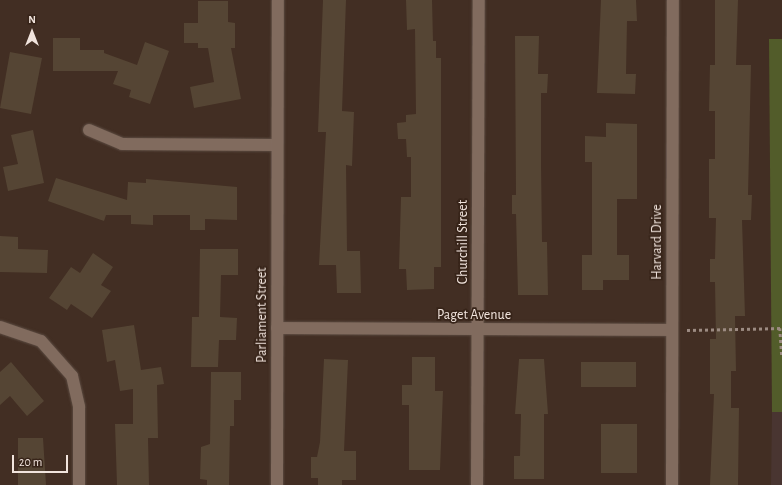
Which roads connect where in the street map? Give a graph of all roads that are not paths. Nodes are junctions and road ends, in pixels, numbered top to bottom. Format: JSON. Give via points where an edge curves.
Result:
{"nodes":[{"id":1,"x":278,"y":0,"type":"edge"},
{"id":2,"x":479,"y":0,"type":"edge"},
{"id":3,"x":673,"y":0,"type":"edge"},
{"id":4,"x":89,"y":130,"type":"dead end"},
{"id":5,"x":276,"y":145,"type":"junction"},
{"id":6,"x":0,"y":328,"type":"edge"},
{"id":7,"x":277,"y":328,"type":"junction"},
{"id":8,"x":478,"y":330,"type":"junction"},
{"id":9,"x":672,"y":330,"type":"junction"},
{"id":10,"x":79,"y":485,"type":"edge"},
{"id":11,"x":277,"y":485,"type":"edge"},
{"id":12,"x":478,"y":485,"type":"edge"},
{"id":13,"x":672,"y":485,"type":"edge"}],
"edges":[{"from":1,"to":5,"type":"street","name":"Parliament Street"},
{"from":2,"to":8,"type":"street","name":"Churchill Street"},
{"from":3,"to":9,"type":"street","name":"Harvard Drive"},
{"from":4,"to":5,"type":"street","via":[[122,144]]},
{"from":5,"to":7,"type":"street","name":"Parliament Street"},
{"from":6,"to":10,"type":"street","via":[[41,341],[72,376],[79,407]]},
{"from":7,"to":8,"type":"street","name":"Paget Avenue"},
{"from":7,"to":11,"type":"street","name":"Parliament Street"},
{"from":8,"to":9,"type":"street","name":"Paget Avenue"},
{"from":8,"to":12,"type":"street","name":"Churchill Street"},
{"from":9,"to":13,"type":"street","name":"Harvard Drive"}]}
